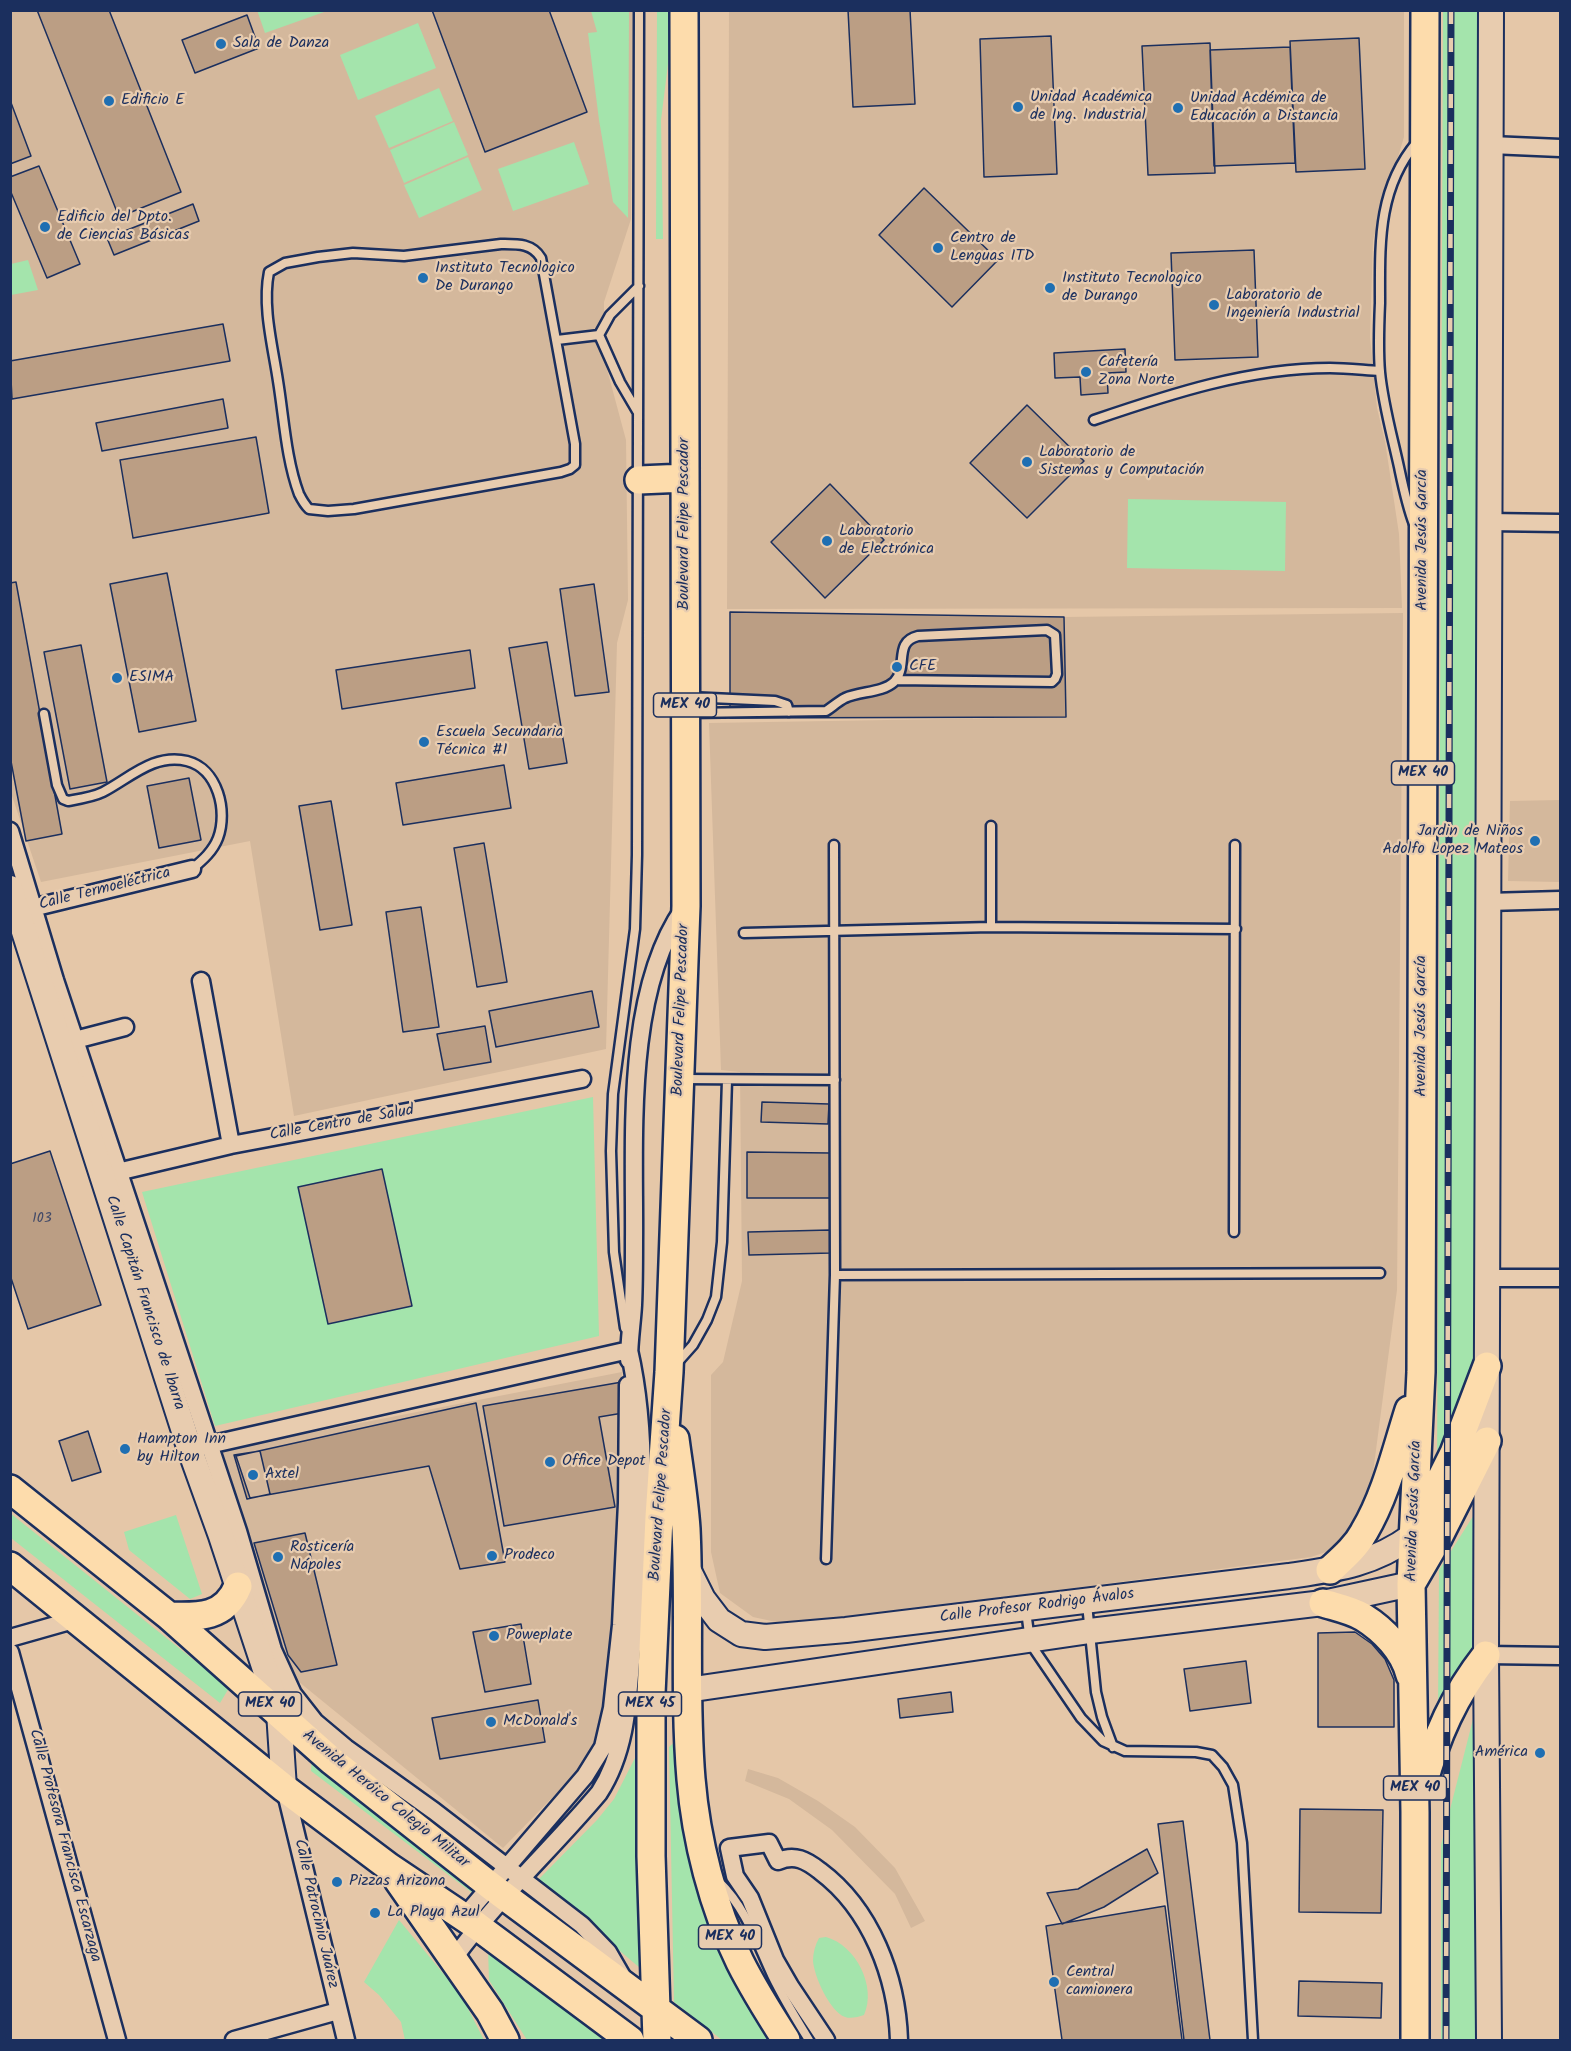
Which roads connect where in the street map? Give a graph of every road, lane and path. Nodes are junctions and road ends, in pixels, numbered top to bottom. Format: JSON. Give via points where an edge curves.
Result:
{"nodes":[{"id":1,"x":639,"y":10,"type":"edge"},
{"id":2,"x":684,"y":10,"type":"edge"},
{"id":3,"x":1491,"y":10,"type":"edge"},
{"id":4,"x":1424,"y":14,"type":"edge"},
{"id":5,"x":1425,"y":132,"type":"junction"},
{"id":6,"x":1491,"y":145,"type":"junction"},
{"id":7,"x":1560,"y":148,"type":"edge"},
{"id":8,"x":639,"y":286,"type":"junction"},
{"id":9,"x":599,"y":335,"type":"junction"},
{"id":10,"x":557,"y":340,"type":"junction"},
{"id":11,"x":1380,"y":371,"type":"junction"},
{"id":12,"x":638,"y":414,"type":"junction"},
{"id":13,"x":1094,"y":420,"type":"dead end"},
{"id":14,"x":685,"y":478,"type":"junction"},
{"id":15,"x":639,"y":480,"type":"junction"},
{"id":16,"x":1488,"y":522,"type":"junction"},
{"id":17,"x":1560,"y":523,"type":"edge"},
{"id":18,"x":1423,"y":550,"type":"junction"},
{"id":19,"x":896,"y":680,"type":"junction"},
{"id":20,"x":685,"y":705,"type":"junction"},
{"id":21,"x":789,"y":712,"type":"junction"},
{"id":22,"x":44,"y":714,"type":"dead end"},
{"id":23,"x":991,"y":826,"type":"dead end"},
{"id":24,"x":10,"y":831,"type":"edge"},
{"id":25,"x":834,"y":844,"type":"dead end"},
{"id":26,"x":1235,"y":845,"type":"dead end"},
{"id":27,"x":192,"y":869,"type":"joint"},
{"id":28,"x":10,"y":888,"type":"edge"},
{"id":29,"x":1560,"y":900,"type":"edge"},
{"id":30,"x":1488,"y":902,"type":"junction"},
{"id":31,"x":686,"y":906,"type":"junction"},
{"id":32,"x":26,"y":909,"type":"junction"},
{"id":33,"x":991,"y":927,"type":"junction"},
{"id":34,"x":1236,"y":928,"type":"junction"},
{"id":35,"x":835,"y":931,"type":"junction"},
{"id":36,"x":744,"y":933,"type":"dead end"},
{"id":37,"x":201,"y":981,"type":"dead end"},
{"id":38,"x":124,"y":1027,"type":"dead end"},
{"id":39,"x":75,"y":1040,"type":"junction"},
{"id":40,"x":582,"y":1079,"type":"dead end"},
{"id":41,"x":680,"y":1079,"type":"junction"},
{"id":42,"x":727,"y":1080,"type":"junction"},
{"id":43,"x":835,"y":1080,"type":"junction"},
{"id":44,"x":231,"y":1145,"type":"junction"},
{"id":45,"x":111,"y":1173,"type":"junction"},
{"id":46,"x":1234,"y":1232,"type":"dead end"},
{"id":47,"x":1380,"y":1273,"type":"dead end"},
{"id":48,"x":835,"y":1275,"type":"junction"},
{"id":49,"x":1488,"y":1278,"type":"junction"},
{"id":50,"x":1560,"y":1278,"type":"edge"},
{"id":51,"x":629,"y":1350,"type":"junction"},
{"id":52,"x":1487,"y":1366,"type":"junction"},
{"id":53,"x":669,"y":1372,"type":"junction"},
{"id":54,"x":1421,"y":1372,"type":"junction"},
{"id":55,"x":668,"y":1400,"type":"junction"},
{"id":56,"x":1487,"y":1442,"type":"junction"},
{"id":57,"x":200,"y":1447,"type":"junction"},
{"id":58,"x":10,"y":1489,"type":"edge"},
{"id":59,"x":1413,"y":1536,"type":"junction"},
{"id":60,"x":826,"y":1559,"type":"dead end"},
{"id":61,"x":10,"y":1566,"type":"edge"},
{"id":62,"x":687,"y":1567,"type":"junction"},
{"id":63,"x":1330,"y":1570,"type":"junction"},
{"id":64,"x":1411,"y":1584,"type":"junction"},
{"id":65,"x":238,"y":1586,"type":"junction"},
{"id":66,"x":1086,"y":1601,"type":"junction"},
{"id":67,"x":1323,"y":1603,"type":"junction"},
{"id":68,"x":1025,"y":1608,"type":"junction"},
{"id":69,"x":169,"y":1616,"type":"junction"},
{"id":70,"x":76,"y":1619,"type":"junction"},
{"id":71,"x":1090,"y":1631,"type":"junction"},
{"id":72,"x":10,"y":1638,"type":"edge"},
{"id":73,"x":1030,"y":1641,"type":"junction"},
{"id":74,"x":10,"y":1652,"type":"edge"},
{"id":75,"x":1486,"y":1655,"type":"junction"},
{"id":76,"x":1560,"y":1656,"type":"edge"},
{"id":77,"x":687,"y":1690,"type":"junction"},
{"id":78,"x":1414,"y":1692,"type":"junction"},
{"id":79,"x":279,"y":1712,"type":"junction"},
{"id":80,"x":650,"y":1747,"type":"junction"},
{"id":81,"x":1113,"y":1747,"type":"junction"},
{"id":82,"x":285,"y":1788,"type":"junction"},
{"id":83,"x":1415,"y":1812,"type":"junction"},
{"id":84,"x":389,"y":1867,"type":"junction"},
{"id":85,"x":709,"y":1872,"type":"junction"},
{"id":86,"x":506,"y":1883,"type":"junction"},
{"id":87,"x":470,"y":1922,"type":"junction"},
{"id":88,"x":454,"y":1958,"type":"junction"},
{"id":89,"x":657,"y":2008,"type":"junction"},
{"id":90,"x":338,"y":2011,"type":"junction"},
{"id":91,"x":117,"y":2040,"type":"edge"},
{"id":92,"x":234,"y":2040,"type":"edge"},
{"id":93,"x":346,"y":2040,"type":"edge"},
{"id":94,"x":506,"y":2040,"type":"edge"},
{"id":95,"x":630,"y":2040,"type":"edge"},
{"id":96,"x":657,"y":2040,"type":"edge"},
{"id":97,"x":698,"y":2040,"type":"edge"},
{"id":98,"x":786,"y":2040,"type":"edge"},
{"id":99,"x":809,"y":2040,"type":"edge"},
{"id":100,"x":826,"y":2040,"type":"edge"},
{"id":101,"x":899,"y":2040,"type":"edge"},
{"id":102,"x":1253,"y":2040,"type":"edge"},
{"id":103,"x":1415,"y":2040,"type":"edge"},
{"id":104,"x":1489,"y":2040,"type":"edge"}],
"edges":[{"from":1,"to":8,"type":"lane"},
{"from":2,"to":14,"type":"main road","name":"Boulevard Felipe Pescador","number":"MEX 40"},
{"from":3,"to":6,"type":"street"},
{"from":4,"to":5,"type":"main road","name":"Avenida Jesús García","number":"MEX 40"},
{"from":5,"to":11,"type":"lane","via":[[1397,174],[1380,236]]},
{"from":5,"to":18,"type":"main road","name":"Avenida Jesús García","number":"MEX 40"},
{"from":6,"to":7,"type":"street"},
{"from":6,"to":16,"type":"street"},
{"from":8,"to":9,"type":"lane","via":[[610,315]]},
{"from":8,"to":12,"type":"lane"},
{"from":9,"to":10,"type":"lane"},
{"from":9,"to":12,"type":"lane"},
{"from":10,"to":10,"type":"lane","via":[[575,444],[575,465],[570,470],[354,509],[317,511],[303,503],[292,465],[268,311],[267,281],[269,272],[275,268],[285,263],[353,253],[404,256],[501,244],[529,246],[541,258]]},
{"from":11,"to":13,"type":"lane","via":[[1329,368],[1229,380]]},
{"from":11,"to":18,"type":"lane","via":[[1404,491]]},
{"from":12,"to":15,"type":"lane"},
{"from":14,"to":15,"type":"main road"},
{"from":14,"to":20,"type":"main road","name":"Boulevard Felipe Pescador","number":"MEX 40"},
{"from":15,"to":51,"type":"lane","via":[[635,929],[613,1094],[611,1151],[614,1252]]},
{"from":16,"to":17,"type":"street"},
{"from":16,"to":30,"type":"street"},
{"from":18,"to":54,"type":"main road","name":"Avenida Jesús García","number":"MEX 40"},
{"from":19,"to":19,"type":"lane","via":[[904,644],[909,638],[1047,630],[1055,635],[1057,674],[1052,682]]},
{"from":19,"to":21,"type":"lane","via":[[844,698],[826,711]]},
{"from":20,"to":21,"type":"lane"},
{"from":20,"to":21,"type":"lane","via":[[775,701],[787,705]]},
{"from":20,"to":31,"type":"main road","name":"Boulevard Felipe Pescador","number":"MEX 40"},
{"from":22,"to":27,"type":"lane","via":[[57,785],[68,801],[100,794],[142,767],[162,762],[187,761],[208,775],[221,803],[222,823],[211,851]]},
{"from":23,"to":33,"type":"lane"},
{"from":24,"to":32,"type":"street"},
{"from":25,"to":35,"type":"lane"},
{"from":26,"to":34,"type":"lane"},
{"from":27,"to":32,"type":"street","name":"Calle Termoeléctrica"},
{"from":28,"to":32,"type":"street","name":"Calle Capitán Francisco de Ibarra"},
{"from":29,"to":30,"type":"street"},
{"from":30,"to":49,"type":"street"},
{"from":31,"to":41,"type":"main road","name":"Boulevard Felipe Pescador","number":"MEX 40"},
{"from":31,"to":51,"type":"street","via":[[674,923],[658,962],[641,1036],[635,1109]]},
{"from":32,"to":39,"type":"street"},
{"from":32,"to":45,"type":"street","name":"Calle Capitán Francisco de Ibarra"},
{"from":33,"to":34,"type":"lane"},
{"from":33,"to":35,"type":"lane"},
{"from":34,"to":46,"type":"lane"},
{"from":35,"to":36,"type":"lane"},
{"from":35,"to":43,"type":"lane"},
{"from":37,"to":44,"type":"street"},
{"from":38,"to":39,"type":"street"},
{"from":39,"to":45,"type":"street"},
{"from":40,"to":44,"type":"street","name":"Calle Centro de Salud"},
{"from":41,"to":42,"type":"lane"},
{"from":41,"to":53,"type":"main road","name":"Boulevard Felipe Pescador","number":"MEX 40"},
{"from":42,"to":43,"type":"lane"},
{"from":42,"to":53,"type":"lane","via":[[722,1242],[716,1297],[693,1345]]},
{"from":43,"to":48,"type":"lane"},
{"from":44,"to":45,"type":"street","name":"Calle Centro de Salud"},
{"from":45,"to":57,"type":"street","name":"Calle Capitán Francisco de Ibarra"},
{"from":47,"to":48,"type":"lane"},
{"from":48,"to":60,"type":"lane"},
{"from":49,"to":50,"type":"street"},
{"from":49,"to":52,"type":"street"},
{"from":51,"to":57,"type":"street"},
{"from":51,"to":86,"type":"street","via":[[639,1398],[641,1486],[638,1579],[621,1744],[599,1793]]},
{"from":52,"to":56,"type":"street"},
{"from":52,"to":59,"type":"main road","via":[[1454,1453]]},
{"from":53,"to":55,"type":"main road","name":"Boulevard Felipe Pescador","number":"MEX 40"},
{"from":54,"to":59,"type":"main road","name":"Avenida Jesús García","number":"MEX 40"},
{"from":54,"to":63,"type":"main road","via":[[1378,1504],[1364,1533]]},
{"from":55,"to":62,"type":"main road","number":"MEX 40","via":[[681,1482]]},
{"from":55,"to":80,"type":"main road","name":"Boulevard Felipe Pescador","number":"MEX 45"},
{"from":56,"to":64,"type":"main road"},
{"from":56,"to":75,"type":"street"},
{"from":57,"to":65,"type":"street","name":"Calle Capitán Francisco de Ibarra"},
{"from":57,"to":86,"type":"street","via":[[281,1671],[301,1706],[346,1748],[434,1811]]},
{"from":58,"to":69,"type":"main road","name":"Avenida Heróico Colegio Militar","number":"MEX 40"},
{"from":59,"to":63,"type":"street","name":"Calle Profesor Rodrigo Ávalos","via":[[1367,1561]]},
{"from":59,"to":64,"type":"main road","name":"Avenida Jesús García","number":"MEX 40"},
{"from":61,"to":70,"type":"main road"},
{"from":62,"to":68,"type":"street","name":"Calle Profesor Rodrigo Ávalos","via":[[719,1620],[741,1634],[793,1635]]},
{"from":62,"to":77,"type":"main road","number":"MEX 40"},
{"from":63,"to":66,"type":"street","name":"Calle Profesor Rodrigo Ávalos"},
{"from":64,"to":67,"type":"street","name":"Calle Profesor Rodrigo Ávalos"},
{"from":64,"to":78,"type":"main road","name":"Avenida Jesús García","number":"MEX 40"},
{"from":65,"to":69,"type":"main road","via":[[233,1599],[214,1613]]},
{"from":65,"to":79,"type":"street","name":"Calle Capitán Francisco de Ibarra"},
{"from":66,"to":68,"type":"street","name":"Calle Profesor Rodrigo Ávalos"},
{"from":66,"to":71,"type":"lane"},
{"from":67,"to":71,"type":"street","name":"Calle Profesor Rodrigo Ávalos"},
{"from":67,"to":78,"type":"main road","via":[[1362,1617],[1379,1629],[1401,1654]]},
{"from":68,"to":73,"type":"lane"},
{"from":69,"to":79,"type":"main road","name":"Avenida Heróico Colegio Militar","number":"MEX 40"},
{"from":70,"to":72,"type":"street"},
{"from":70,"to":82,"type":"main road"},
{"from":71,"to":73,"type":"street","name":"Calle Profesor Rodrigo Ávalos"},
{"from":71,"to":81,"type":"lane","via":[[1096,1692]]},
{"from":73,"to":77,"type":"street","name":"Calle Profesor Rodrigo Ávalos"},
{"from":73,"to":81,"type":"lane","via":[[1081,1718]]},
{"from":74,"to":91,"type":"street","name":"Calle Profesora Francisca Escarzaga"},
{"from":75,"to":76,"type":"street"},
{"from":75,"to":83,"type":"main road","via":[[1466,1681],[1441,1729]]},
{"from":75,"to":104,"type":"street"},
{"from":77,"to":80,"type":"main road"},
{"from":77,"to":85,"type":"main road","number":"MEX 40","via":[[692,1780]]},
{"from":78,"to":83,"type":"main road","name":"Avenida Jesús García","number":"MEX 40"},
{"from":79,"to":82,"type":"street","name":"Calle Capitán Francisco de Ibarra"},
{"from":79,"to":86,"type":"main road","name":"Avenida Heróico Colegio Militar","number":"MEX 40","via":[[332,1761]]},
{"from":80,"to":89,"type":"main road","name":"Boulevard Felipe Pescador","number":"MEX 45"},
{"from":81,"to":102,"type":"lane","via":[[1136,1752],[1212,1755],[1233,1785],[1242,1843]]},
{"from":82,"to":84,"type":"main road"},
{"from":82,"to":90,"type":"street","name":"Calle Patrocinio Juárez"},
{"from":83,"to":103,"type":"main road","name":"Avenida Jesús García","number":"MEX 40"},
{"from":84,"to":87,"type":"main road"},
{"from":84,"to":88,"type":"main road"},
{"from":85,"to":98,"type":"main road","number":"MEX 40","via":[[739,1960]]},
{"from":85,"to":99,"type":"lane","via":[[737,1903],[779,1991]]},
{"from":86,"to":87,"type":"street"},
{"from":86,"to":89,"type":"main road","name":"Avenida Heróico Colegio Militar","number":"MEX 40"},
{"from":87,"to":88,"type":"street"},
{"from":87,"to":95,"type":"main road"},
{"from":88,"to":94,"type":"main road"},
{"from":89,"to":96,"type":"main road","number":"MEX 45"},
{"from":89,"to":97,"type":"main road","number":"MEX 40"},
{"from":90,"to":92,"type":"street"},
{"from":90,"to":93,"type":"street","name":"Calle Patrocinio Juárez"},
{"from":100,"to":101,"type":"street","via":[[775,1960],[750,1898],[735,1876],[729,1848],[769,1843],[778,1861],[788,1857],[801,1859],[836,1882],[852,1900],[887,1970],[897,2006]]}]}
